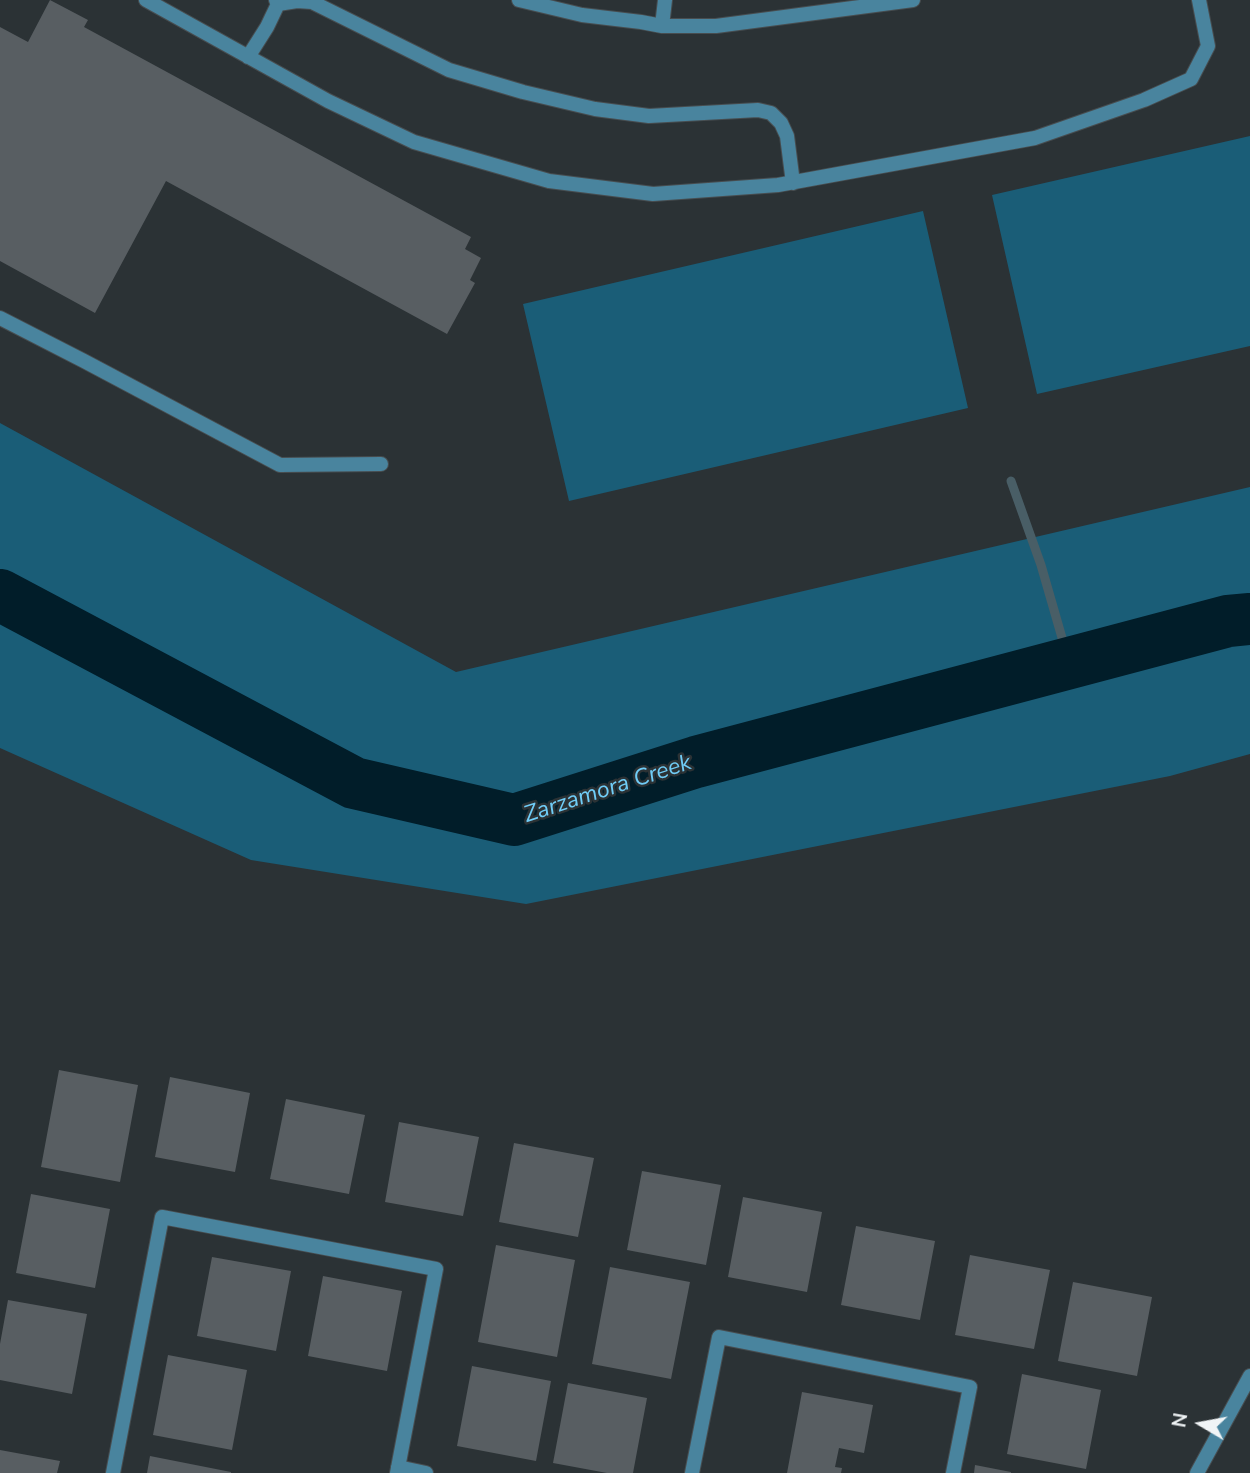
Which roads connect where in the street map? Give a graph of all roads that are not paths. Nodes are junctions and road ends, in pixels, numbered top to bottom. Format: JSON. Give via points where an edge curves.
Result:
{"nodes":[{"id":1,"x":146,"y":0,"type":"edge"},
{"id":2,"x":519,"y":0,"type":"edge"},
{"id":3,"x":665,"y":0,"type":"edge"},
{"id":4,"x":913,"y":0,"type":"edge"},
{"id":5,"x":1199,"y":0,"type":"edge"},
{"id":6,"x":277,"y":2,"type":"edge"},
{"id":7,"x":662,"y":26,"type":"junction"},
{"id":8,"x":248,"y":57,"type":"junction"},
{"id":9,"x":793,"y":183,"type":"junction"},
{"id":10,"x":0,"y":318,"type":"edge"},
{"id":11,"x":381,"y":464,"type":"dead end"},
{"id":12,"x":1250,"y":1376,"type":"edge"},
{"id":13,"x":398,"y":1470,"type":"edge"},
{"id":14,"x":113,"y":1473,"type":"edge"},
{"id":15,"x":426,"y":1473,"type":"edge"},
{"id":16,"x":692,"y":1473,"type":"edge"},
{"id":17,"x":953,"y":1473,"type":"edge"},
{"id":18,"x":1197,"y":1473,"type":"edge"}],
"edges":[{"from":1,"to":8,"type":"street"},
{"from":2,"to":7,"type":"street"},
{"from":3,"to":7,"type":"street"},
{"from":4,"to":7,"type":"street","via":[[716,26]]},
{"from":5,"to":9,"type":"street","via":[[1208,46],[1191,79],[1035,138]]},
{"from":6,"to":8,"type":"street"},
{"from":6,"to":9,"type":"street","via":[[312,2],[449,70],[583,106],[649,116],[771,113],[788,136]]},
{"from":8,"to":9,"type":"street","via":[[414,142],[549,181],[653,194]]},
{"from":10,"to":11,"type":"street","via":[[280,465]]},
{"from":12,"to":18,"type":"street"},
{"from":13,"to":14,"type":"street","via":[[436,1269],[162,1217]]},
{"from":13,"to":15,"type":"street"},
{"from":16,"to":17,"type":"street","via":[[719,1337],[970,1387]]}]}
